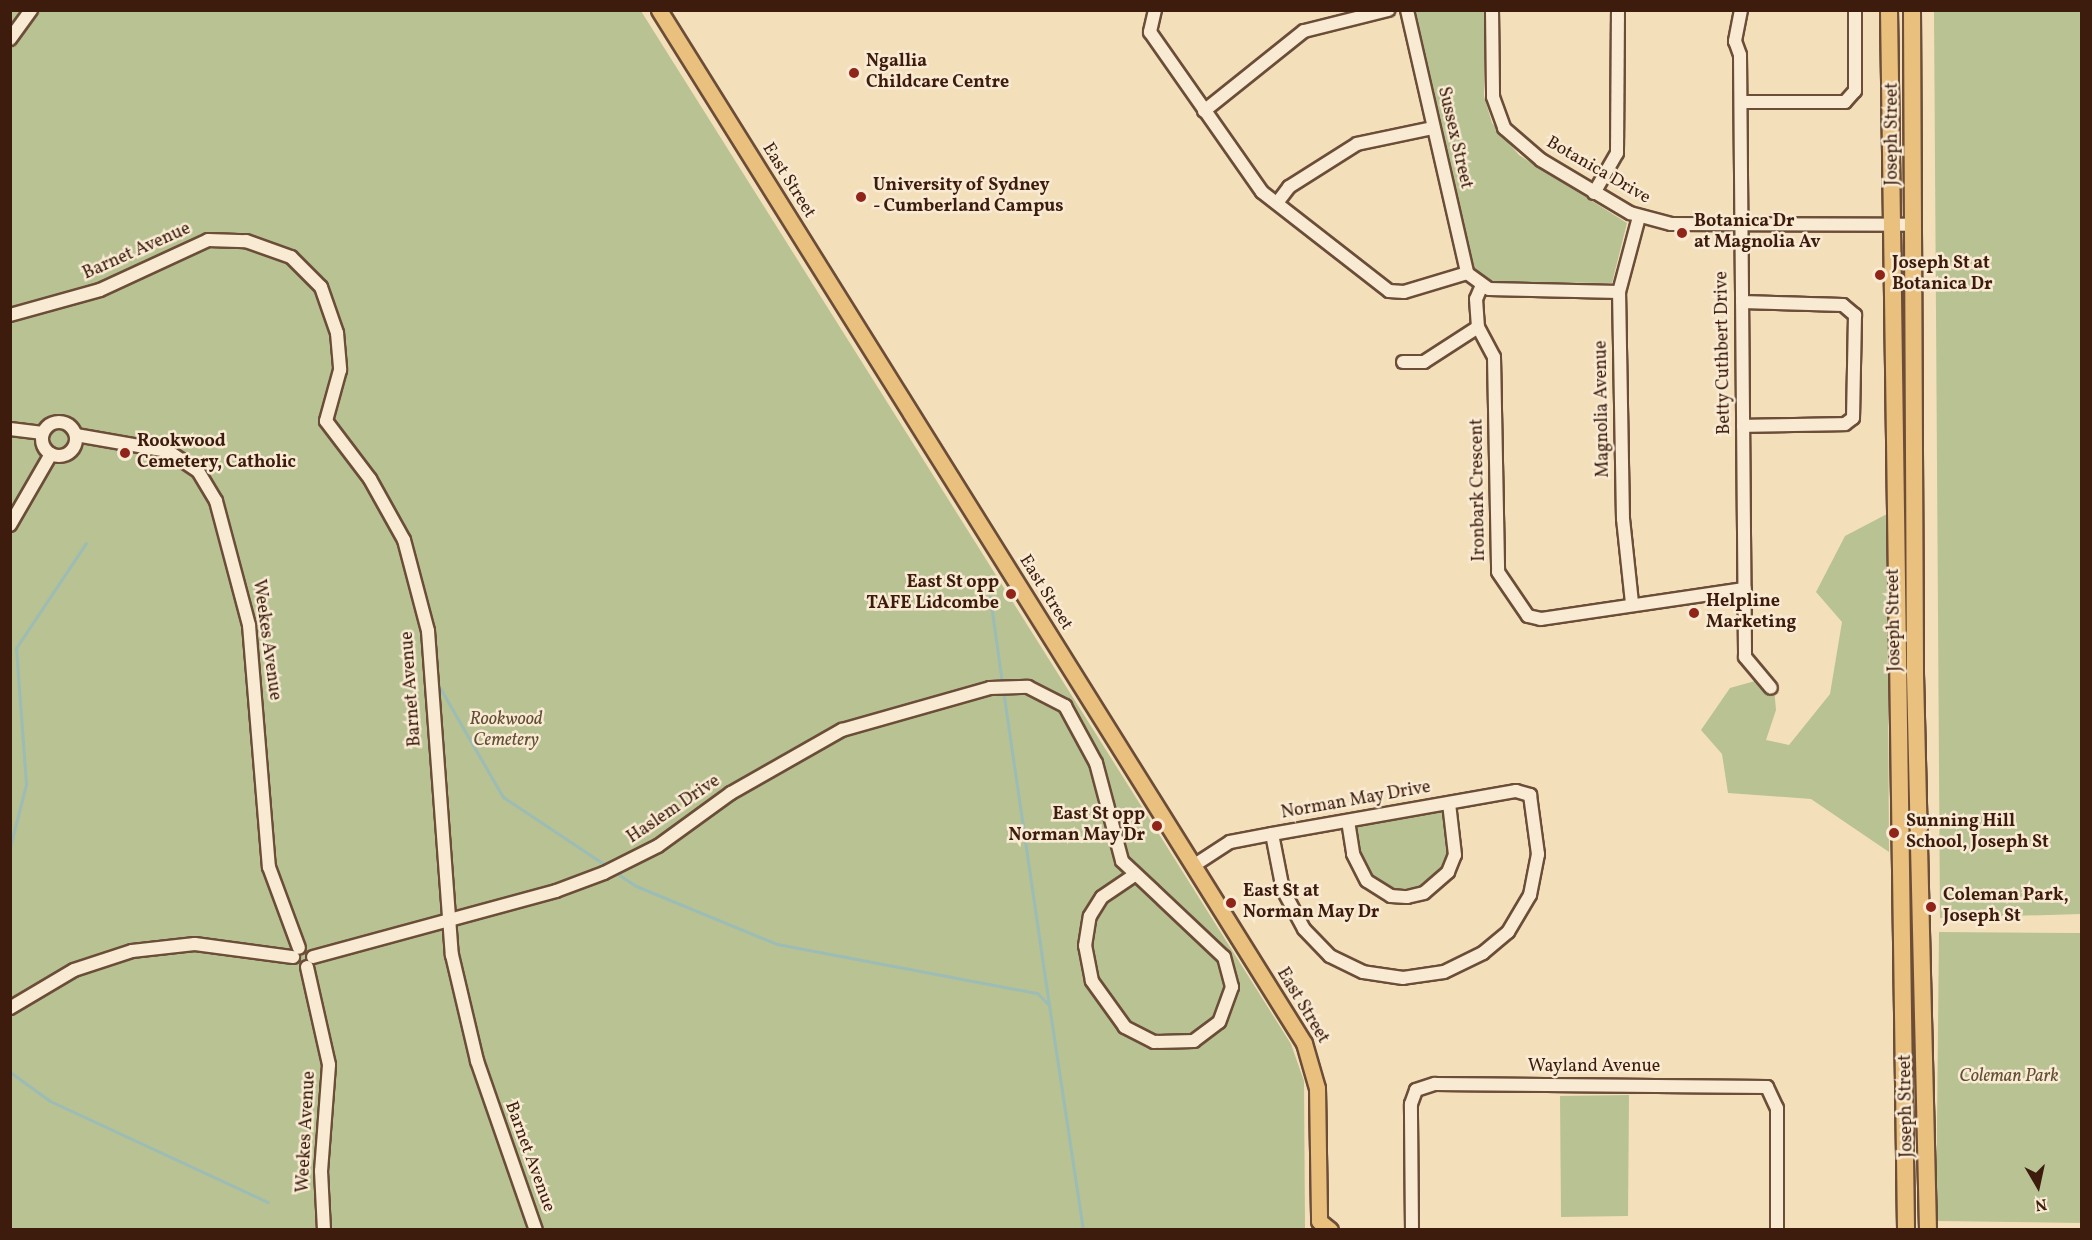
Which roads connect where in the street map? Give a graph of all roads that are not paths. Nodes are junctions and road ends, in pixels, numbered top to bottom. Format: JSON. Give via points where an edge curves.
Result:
{"nodes":[{"id":1,"x":31,"y":10,"type":"edge"},
{"id":2,"x":659,"y":10,"type":"edge"},
{"id":3,"x":1155,"y":10,"type":"edge"},
{"id":4,"x":1388,"y":10,"type":"edge"},
{"id":5,"x":1407,"y":10,"type":"edge"},
{"id":6,"x":1492,"y":10,"type":"edge"},
{"id":7,"x":1618,"y":10,"type":"edge"},
{"id":8,"x":1741,"y":10,"type":"edge"},
{"id":9,"x":1855,"y":10,"type":"edge"},
{"id":10,"x":1889,"y":10,"type":"edge"},
{"id":11,"x":1912,"y":10,"type":"edge"},
{"id":12,"x":10,"y":39,"type":"edge"},
{"id":13,"x":1741,"y":102,"type":"junction"},
{"id":14,"x":1204,"y":111,"type":"junction"},
{"id":15,"x":1433,"y":128,"type":"junction"},
{"id":16,"x":1594,"y":193,"type":"junction"},
{"id":17,"x":1276,"y":203,"type":"junction"},
{"id":18,"x":1639,"y":217,"type":"junction"},
{"id":19,"x":1889,"y":225,"type":"junction"},
{"id":20,"x":1912,"y":225,"type":"junction"},
{"id":21,"x":1741,"y":226,"type":"junction"},
{"id":22,"x":1467,"y":273,"type":"junction"},
{"id":23,"x":1482,"y":285,"type":"junction"},
{"id":24,"x":1618,"y":292,"type":"junction"},
{"id":25,"x":1742,"y":302,"type":"junction"},
{"id":26,"x":10,"y":315,"type":"edge"},
{"id":27,"x":1479,"y":327,"type":"junction"},
{"id":28,"x":1403,"y":362,"type":"dead end"},
{"id":29,"x":1743,"y":426,"type":"junction"},
{"id":30,"x":10,"y":429,"type":"edge"},
{"id":31,"x":42,"y":433,"type":"junction"},
{"id":32,"x":76,"y":435,"type":"junction"},
{"id":33,"x":51,"y":454,"type":"junction"},
{"id":34,"x":10,"y":525,"type":"edge"},
{"id":35,"x":1745,"y":589,"type":"junction"},
{"id":36,"x":1632,"y":603,"type":"junction"},
{"id":37,"x":1771,"y":688,"type":"dead end"},
{"id":38,"x":1449,"y":803,"type":"junction"},
{"id":39,"x":1348,"y":821,"type":"junction"},
{"id":40,"x":1272,"y":834,"type":"junction"},
{"id":41,"x":1193,"y":866,"type":"junction"},
{"id":42,"x":1133,"y":876,"type":"junction"},
{"id":43,"x":446,"y":920,"type":"junction"},
{"id":44,"x":296,"y":952,"type":"junction"},
{"id":45,"x":310,"y":962,"type":"junction"},
{"id":46,"x":10,"y":1008,"type":"edge"},
{"id":47,"x":1320,"y":1227,"type":"edge"},
{"id":48,"x":324,"y":1230,"type":"edge"},
{"id":49,"x":536,"y":1230,"type":"edge"},
{"id":50,"x":1412,"y":1230,"type":"edge"},
{"id":51,"x":1777,"y":1230,"type":"edge"},
{"id":52,"x":1906,"y":1230,"type":"edge"},
{"id":53,"x":1928,"y":1230,"type":"edge"}],
"edges":[{"from":1,"to":12,"type":"street"},
{"from":2,"to":41,"type":"main road","name":"East Street"},
{"from":3,"to":14,"type":"street","via":[[1150,32]]},
{"from":4,"to":14,"type":"street","via":[[1304,31]]},
{"from":5,"to":15,"type":"street","name":"Sussex Street"},
{"from":6,"to":16,"type":"street","name":"Botanica Drive","via":[[1498,119],[1523,146]]},
{"from":7,"to":16,"type":"street","via":[[1617,153]]},
{"from":8,"to":13,"type":"street","name":"Betty Cuthbert Drive","via":[[1735,40]]},
{"from":9,"to":13,"type":"street","via":[[1855,91],[1845,102]]},
{"from":10,"to":19,"type":"highway","name":"Joseph Street"},
{"from":11,"to":20,"type":"highway","name":"Joseph Street"},
{"from":13,"to":21,"type":"street","name":"Betty Cuthbert Drive"},
{"from":14,"to":17,"type":"street","via":[[1250,178]]},
{"from":15,"to":17,"type":"street","via":[[1357,144],[1289,187]]},
{"from":15,"to":22,"type":"street","name":"Sussex Street"},
{"from":16,"to":18,"type":"street","name":"Botanica Drive"},
{"from":17,"to":22,"type":"street","via":[[1389,291]]},
{"from":18,"to":21,"type":"street","name":"Botanica Drive"},
{"from":18,"to":24,"type":"street","name":"Magnolia Avenue"},
{"from":19,"to":20,"type":"street","name":"Botanica Drive"},
{"from":19,"to":21,"type":"street","name":"Botanica Drive"},
{"from":19,"to":52,"type":"highway","name":"Joseph Street"},
{"from":20,"to":53,"type":"highway","name":"Joseph Street"},
{"from":21,"to":25,"type":"street","name":"Betty Cuthbert Drive"},
{"from":22,"to":23,"type":"street"},
{"from":23,"to":24,"type":"street","via":[[1489,289]]},
{"from":23,"to":27,"type":"street","name":"Ironbark Crescent","via":[[1476,298]]},
{"from":24,"to":36,"type":"street","name":"Magnolia Avenue","via":[[1623,519]]},
{"from":25,"to":29,"type":"street","name":"Betty Cuthbert Drive"},
{"from":25,"to":29,"type":"street","via":[[1844,305],[1855,315],[1854,418],[1845,424]]},
{"from":26,"to":43,"type":"street","name":"Barnet Avenue","via":[[100,290],[208,240],[246,241],[291,257],[321,287],[338,333],[340,370],[326,421],[370,479],[404,540],[428,631]]},
{"from":27,"to":28,"type":"street","via":[[1424,362]]},
{"from":27,"to":36,"type":"street","name":"Ironbark Crescent","via":[[1494,357],[1498,572],[1528,616],[1540,620]]},
{"from":29,"to":35,"type":"street","name":"Betty Cuthbert Drive"},
{"from":30,"to":31,"type":"street"},
{"from":31,"to":32,"type":"street","via":[[60,422]]},
{"from":31,"to":33,"type":"street","via":[[43,445]]},
{"from":32,"to":33,"type":"street","via":[[68,454]]},
{"from":32,"to":44,"type":"street","name":"Weekes Avenue","via":[[174,454],[198,471],[216,501],[249,625],[269,867]]},
{"from":33,"to":34,"type":"street"},
{"from":35,"to":36,"type":"street","name":"Ironbark Crescent"},
{"from":35,"to":37,"type":"street","name":"Betty Cuthbert Drive","via":[[1745,657]]},
{"from":38,"to":39,"type":"street","name":"Norman May Drive"},
{"from":38,"to":39,"type":"street","via":[[1455,855],[1448,872],[1424,893],[1407,897],[1391,896],[1367,880],[1353,854]]},
{"from":38,"to":40,"type":"street","name":"Norman May Drive","via":[[1516,791],[1530,795],[1538,854],[1530,895],[1508,932],[1483,953],[1444,972],[1403,978],[1363,972],[1330,956],[1304,929],[1283,890]]},
{"from":39,"to":40,"type":"street","name":"Norman May Drive"},
{"from":40,"to":41,"type":"street","name":"Norman May Drive","via":[[1230,842]]},
{"from":41,"to":47,"type":"main road","name":"East Street","via":[[1313,1065]]},
{"from":42,"to":42,"type":"street","via":[[1102,897],[1090,916],[1085,946],[1092,981],[1125,1027],[1154,1042],[1194,1041],[1219,1022],[1232,987],[1224,957],[1191,922]]},
{"from":42,"to":43,"type":"street","name":"Haslem Drive","via":[[1113,840],[1096,763],[1081,729],[1047,693],[1012,686],[990,688],[842,730],[731,793],[658,846],[619,866]]},
{"from":43,"to":45,"type":"street","name":"Haslem Drive"},
{"from":43,"to":49,"type":"street","name":"Barnet Avenue","via":[[477,1061]]},
{"from":44,"to":45,"type":"street","via":[[308,948]]},
{"from":44,"to":45,"type":"street","via":[[297,966]]},
{"from":44,"to":46,"type":"street","via":[[195,944],[132,951],[74,970]]},
{"from":45,"to":48,"type":"street","name":"Weekes Avenue","via":[[328,1057],[321,1171]]},
{"from":50,"to":51,"type":"street","name":"Wayland Avenue","via":[[1411,1104],[1416,1090],[1435,1084],[1767,1088],[1777,1108]]}]}
